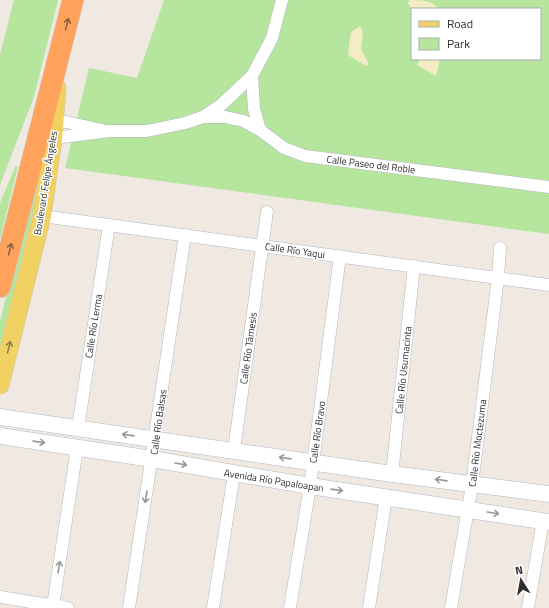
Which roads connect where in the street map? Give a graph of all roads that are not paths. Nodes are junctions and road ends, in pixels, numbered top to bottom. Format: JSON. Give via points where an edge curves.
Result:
{"nodes":[{"id":1,"x":73,"y":0,"type":"edge"},
{"id":2,"x":282,"y":0,"type":"edge"},
{"id":3,"x":252,"y":76,"type":"junction"},
{"id":4,"x":203,"y":117,"type":"junction"},
{"id":5,"x":47,"y":130,"type":"junction"},
{"id":6,"x":260,"y":130,"type":"junction"},
{"id":7,"x":109,"y":131,"type":"junction"},
{"id":8,"x":549,"y":187,"type":"edge"},
{"id":9,"x":267,"y":212,"type":"dead end"},
{"id":10,"x":42,"y":216,"type":"junction"},
{"id":11,"x":109,"y":225,"type":"junction"},
{"id":12,"x":184,"y":235,"type":"junction"},
{"id":13,"x":263,"y":246,"type":"junction"},
{"id":14,"x":500,"y":248,"type":"dead end"},
{"id":15,"x":340,"y":256,"type":"junction"},
{"id":16,"x":414,"y":266,"type":"junction"},
{"id":17,"x":498,"y":278,"type":"junction"},
{"id":18,"x":549,"y":285,"type":"edge"},
{"id":19,"x":0,"y":287,"type":"edge"},
{"id":20,"x":0,"y":385,"type":"edge"},
{"id":21,"x":0,"y":417,"type":"edge"},
{"id":22,"x":78,"y":428,"type":"junction"},
{"id":23,"x":0,"y":436,"type":"edge"},
{"id":24,"x":155,"y":439,"type":"junction"},
{"id":25,"x":77,"y":448,"type":"junction"},
{"id":26,"x":234,"y":450,"type":"junction"},
{"id":27,"x":152,"y":459,"type":"junction"},
{"id":28,"x":312,"y":462,"type":"junction"},
{"id":29,"x":234,"y":474,"type":"junction"},
{"id":30,"x":392,"y":474,"type":"junction"},
{"id":31,"x":472,"y":485,"type":"junction"},
{"id":32,"x":310,"y":486,"type":"junction"},
{"id":33,"x":549,"y":494,"type":"edge"},
{"id":34,"x":386,"y":497,"type":"junction"},
{"id":35,"x":468,"y":509,"type":"junction"},
{"id":36,"x":546,"y":521,"type":"edge"},
{"id":37,"x":0,"y":597,"type":"edge"},
{"id":38,"x":53,"y":606,"type":"junction"},
{"id":39,"x":68,"y":608,"type":"edge"},
{"id":40,"x":129,"y":608,"type":"edge"},
{"id":41,"x":213,"y":608,"type":"edge"},
{"id":42,"x":290,"y":608,"type":"edge"},
{"id":43,"x":369,"y":608,"type":"edge"},
{"id":44,"x":451,"y":608,"type":"edge"},
{"id":45,"x":528,"y":608,"type":"edge"}],
"edges":[{"from":5,"to":1,"type":"highway","name":"Boulevard Felipe Ángeles","one_way":true,"via":[[61,49]]},
{"from":2,"to":3,"type":"street","via":[[272,38]]},
{"from":3,"to":4,"type":"street","via":[[221,105]]},
{"from":3,"to":6,"type":"street","via":[[254,108]]},
{"from":4,"to":6,"type":"street","name":"Calle Paseo del Roble","via":[[225,117],[244,121]]},
{"from":4,"to":7,"type":"street","via":[[153,130]]},
{"from":5,"to":7,"type":"street"},
{"from":5,"to":7,"type":"street"},
{"from":5,"to":10,"type":"main road","name":"Boulevard Felipe Ángeles"},
{"from":19,"to":5,"type":"highway","name":"Boulevard Felipe Ángeles","one_way":true},
{"from":6,"to":8,"type":"street","name":"Calle Paseo del Roble","via":[[284,148],[305,156]]},
{"from":9,"to":13,"type":"street","name":"Calle Río Támesis"},
{"from":10,"to":11,"type":"street","name":"Calle Río Yaqui"},
{"from":20,"to":10,"type":"main road","name":"Boulevard Felipe Ángeles","one_way":true},
{"from":11,"to":12,"type":"street","name":"Calle Río Yaqui"},
{"from":11,"to":22,"type":"street","name":"Calle Río Lerma"},
{"from":12,"to":13,"type":"street","name":"Calle Río Yaqui"},
{"from":12,"to":24,"type":"street","name":"Calle Río Balsas"},
{"from":13,"to":15,"type":"street","name":"Calle Río Yaqui"},
{"from":13,"to":26,"type":"street","name":"Calle Río Támesis"},
{"from":14,"to":17,"type":"street","name":"Calle Río Moctezuma"},
{"from":15,"to":16,"type":"street","name":"Calle Río Yaqui"},
{"from":15,"to":28,"type":"street","name":"Calle Río Bravo"},
{"from":16,"to":17,"type":"street","name":"Calle Río Yaqui"},
{"from":16,"to":30,"type":"street","name":"Calle Río Usumacinta"},
{"from":17,"to":18,"type":"street","name":"Calle Río Yaqui"},
{"from":17,"to":31,"type":"street","name":"Calle Río Moctezuma"},
{"from":21,"to":22,"type":"street"},
{"from":24,"to":22,"type":"street","one_way":true},
{"from":23,"to":25,"type":"street","name":"Avenida Río Papaloapan","one_way":true},
{"from":24,"to":26,"type":"street"},
{"from":24,"to":27,"type":"street","name":"Calle Río Balsas"},
{"from":25,"to":27,"type":"street","name":"Avenida Río Papaloapan"},
{"from":38,"to":25,"type":"street","one_way":true},
{"from":28,"to":26,"type":"street","one_way":true},
{"from":27,"to":29,"type":"street","name":"Avenida Río Papaloapan","one_way":true},
{"from":27,"to":40,"type":"street","name":"Calle Río Balsas","one_way":true},
{"from":28,"to":30,"type":"street"},
{"from":28,"to":32,"type":"street","name":"Calle Río Bravo"},
{"from":29,"to":32,"type":"street","name":"Avenida Río Papaloapan"},
{"from":29,"to":41,"type":"street"},
{"from":31,"to":30,"type":"street","one_way":true},
{"from":31,"to":33,"type":"street"},
{"from":31,"to":35,"type":"street","name":"Calle Río Moctezuma"},
{"from":32,"to":34,"type":"street","name":"Avenida Río Papaloapan","one_way":true},
{"from":32,"to":42,"type":"street","name":"Calle Río Bravo"},
{"from":34,"to":35,"type":"street","name":"Avenida Río Papaloapan"},
{"from":34,"to":43,"type":"street"},
{"from":35,"to":36,"type":"street","name":"Avenida Río Papaloapan","one_way":true},
{"from":35,"to":44,"type":"street","name":"Calle Río Moctezuma"},
{"from":36,"to":45,"type":"street"},
{"from":37,"to":38,"type":"street"},
{"from":38,"to":39,"type":"street"}]}
